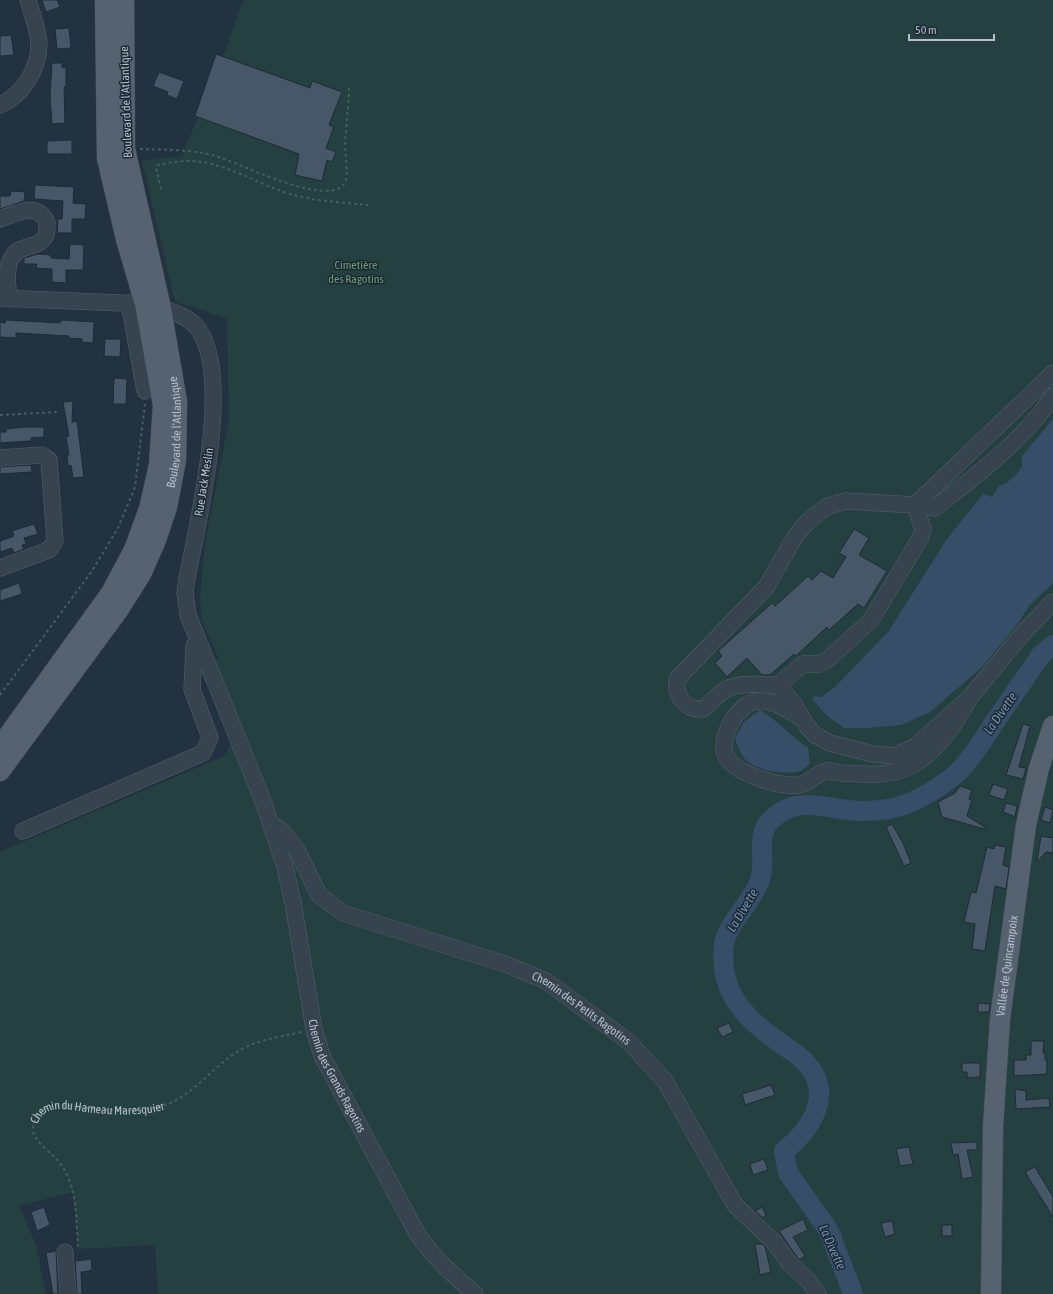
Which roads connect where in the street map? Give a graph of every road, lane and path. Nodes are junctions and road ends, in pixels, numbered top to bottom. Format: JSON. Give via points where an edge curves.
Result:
{"nodes":[{"id":1,"x":28,"y":0,"type":"edge"},
{"id":2,"x":105,"y":0,"type":"edge"},
{"id":3,"x":124,"y":0,"type":"edge"},
{"id":4,"x":349,"y":86,"type":"dead end"},
{"id":5,"x":0,"y":105,"type":"edge"},
{"id":6,"x":125,"y":149,"type":"junction"},
{"id":7,"x":161,"y":189,"type":"dead end"},
{"id":8,"x":368,"y":205,"type":"dead end"},
{"id":9,"x":0,"y":218,"type":"edge"},
{"id":10,"x":4,"y":299,"type":"edge"},
{"id":11,"x":145,"y":305,"type":"junction"},
{"id":12,"x":1053,"y":373,"type":"edge"},
{"id":13,"x":145,"y":391,"type":"joint"},
{"id":14,"x":1053,"y":396,"type":"edge"},
{"id":15,"x":58,"y":412,"type":"dead end"},
{"id":16,"x":0,"y":415,"type":"edge"},
{"id":17,"x":0,"y":458,"type":"edge"},
{"id":18,"x":915,"y":504,"type":"junction"},
{"id":19,"x":0,"y":568,"type":"edge"},
{"id":20,"x":1053,"y":602,"type":"edge"},
{"id":21,"x":199,"y":644,"type":"junction"},
{"id":22,"x":778,"y":685,"type":"junction"},
{"id":23,"x":0,"y":696,"type":"edge"},
{"id":24,"x":970,"y":697,"type":"junction"},
{"id":25,"x":802,"y":718,"type":"junction"},
{"id":26,"x":1053,"y":726,"type":"edge"},
{"id":27,"x":830,"y":743,"type":"junction"},
{"id":28,"x":0,"y":747,"type":"edge"},
{"id":29,"x":0,"y":771,"type":"edge"},
{"id":30,"x":866,"y":773,"type":"junction"},
{"id":31,"x":271,"y":824,"type":"junction"},
{"id":32,"x":22,"y":831,"type":"dead end"},
{"id":33,"x":314,"y":1029,"type":"junction"},
{"id":34,"x":64,"y":1252,"type":"joint"},
{"id":35,"x":68,"y":1294,"type":"edge"},
{"id":36,"x":475,"y":1294,"type":"edge"},
{"id":37,"x":818,"y":1294,"type":"edge"},
{"id":38,"x":991,"y":1294,"type":"edge"}],
"edges":[{"from":1,"to":5,"type":"street","via":[[39,45],[36,64],[26,84],[8,102]]},
{"from":2,"to":11,"type":"main road","name":"Boulevard de l'Atlantique","via":[[107,158]]},
{"from":3,"to":6,"type":"main road","name":"Boulevard de l'Atlantique"},
{"from":4,"to":6,"type":"path","via":[[345,143],[346,180],[336,190],[312,190],[280,182],[210,155],[191,151]]},
{"from":6,"to":11,"type":"main road","name":"Boulevard de l'Atlantique"},
{"from":7,"to":8,"type":"path","via":[[156,168],[158,165],[202,162],[247,176],[281,191]]},
{"from":9,"to":10,"type":"street","via":[[29,210],[41,214],[48,223],[45,238],[19,249],[11,258]]},
{"from":10,"to":11,"type":"street","name":"Rue Jack Meslin"},
{"from":11,"to":13,"type":"street"},
{"from":11,"to":21,"type":"street","name":"Rue Jack Meslin","via":[[184,318],[195,325],[207,348],[211,370],[213,413],[210,442],[186,593],[188,615]]},
{"from":11,"to":28,"type":"main road","name":"Boulevard de l'Atlantique","via":[[163,405],[159,465],[149,509],[134,550],[112,593]]},
{"from":11,"to":29,"type":"main road","name":"Boulevard de l'Atlantique","via":[[177,402],[176,460],[167,507],[141,574],[119,609]]},
{"from":12,"to":18,"type":"street"},
{"from":13,"to":23,"type":"path","via":[[135,487],[118,528],[92,571]]},
{"from":14,"to":18,"type":"street","via":[[1030,425],[988,465],[935,508]]},
{"from":15,"to":16,"type":"path"},
{"from":17,"to":19,"type":"street","via":[[42,455],[49,460],[55,541],[49,550]]},
{"from":18,"to":22,"type":"street","via":[[923,533],[871,620],[826,661],[820,664],[803,664]]},
{"from":18,"to":22,"type":"street","via":[[846,501],[828,506],[817,514],[794,538],[767,586],[683,672],[677,680],[676,688],[682,702],[696,709],[703,708],[730,687]]},
{"from":20,"to":24,"type":"street","via":[[1025,631]]},
{"from":21,"to":31,"type":"street","name":"Rue Jack Meslin"},
{"from":21,"to":32,"type":"street","via":[[194,646],[192,689],[210,738],[203,753]]},
{"from":22,"to":25,"type":"street"},
{"from":24,"to":27,"type":"street","via":[[916,746],[895,756],[873,754]]},
{"from":24,"to":30,"type":"street","via":[[948,733],[915,763],[897,772]]},
{"from":25,"to":27,"type":"street","via":[[815,735]]},
{"from":25,"to":30,"type":"street","via":[[770,702],[755,701],[740,708],[729,726],[725,746],[727,758],[739,768],[763,780],[800,785],[827,770]]},
{"from":26,"to":38,"type":"main road","name":"Vallée de Quincampoix","via":[[1039,768],[1026,825],[1000,1019],[994,1091]]},
{"from":27,"to":30,"type":"street"},
{"from":31,"to":33,"type":"street","name":"Chemin des Grands Ragotins","via":[[290,886]]},
{"from":31,"to":37,"type":"street","name":"Chemin des Petits Ragotins","via":[[282,831],[296,850],[319,895],[343,912],[508,965],[546,981],[629,1042],[665,1081],[735,1206],[774,1242]]},
{"from":33,"to":34,"type":"path","name":"Chemin du Hameau Maresquier","via":[[242,1049],[194,1090],[162,1106],[134,1110],[55,1105],[39,1113],[34,1123],[34,1135],[60,1163],[69,1178],[73,1192],[78,1249]]},
{"from":33,"to":36,"type":"street","name":"Chemin des Grands Ragotins","via":[[322,1056],[333,1079],[414,1228],[429,1251]]},
{"from":34,"to":35,"type":"street"}]}
